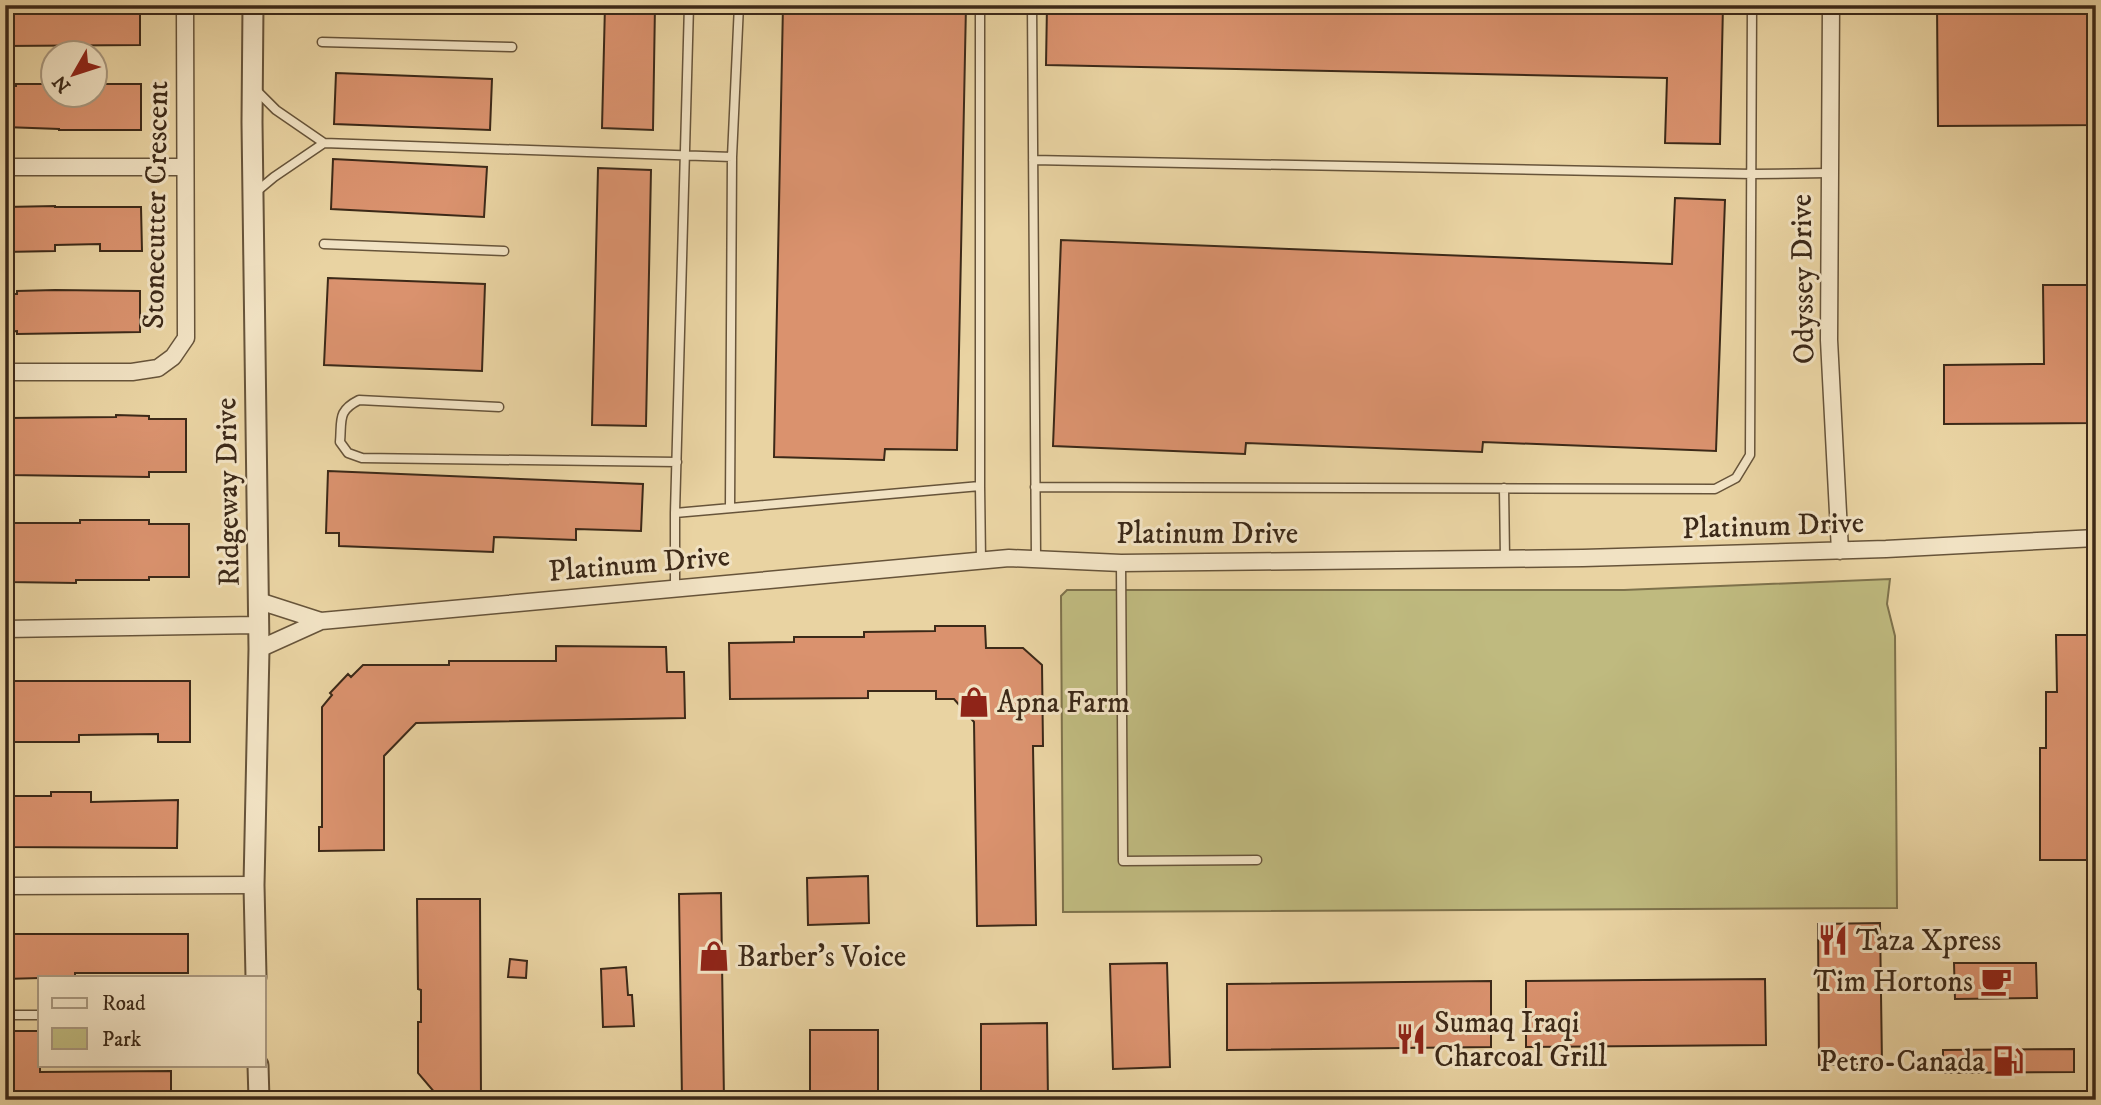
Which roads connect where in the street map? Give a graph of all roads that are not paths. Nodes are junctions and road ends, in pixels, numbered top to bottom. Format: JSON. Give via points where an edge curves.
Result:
{"nodes":[{"id":1,"x":185,"y":5,"type":"edge"},
{"id":2,"x":253,"y":5,"type":"edge"},
{"id":3,"x":689,"y":5,"type":"edge"},
{"id":4,"x":739,"y":5,"type":"edge"},
{"id":5,"x":980,"y":5,"type":"edge"},
{"id":6,"x":1032,"y":5,"type":"edge"},
{"id":7,"x":1752,"y":5,"type":"edge"},
{"id":8,"x":1830,"y":5,"type":"edge"},
{"id":9,"x":322,"y":41,"type":"dead end"},
{"id":10,"x":512,"y":47,"type":"dead end"},
{"id":11,"x":252,"y":87,"type":"junction"},
{"id":12,"x":324,"y":143,"type":"junction"},
{"id":13,"x":685,"y":156,"type":"junction"},
{"id":14,"x":733,"y":157,"type":"junction"},
{"id":15,"x":1033,"y":160,"type":"junction"},
{"id":16,"x":5,"y":167,"type":"edge"},
{"id":17,"x":184,"y":167,"type":"junction"},
{"id":18,"x":1829,"y":173,"type":"junction"},
{"id":19,"x":1752,"y":174,"type":"junction"},
{"id":20,"x":253,"y":194,"type":"junction"},
{"id":21,"x":324,"y":244,"type":"dead end"},
{"id":22,"x":504,"y":251,"type":"dead end"},
{"id":23,"x":5,"y":372,"type":"edge"},
{"id":24,"x":499,"y":407,"type":"dead end"},
{"id":25,"x":677,"y":462,"type":"junction"},
{"id":26,"x":980,"y":486,"type":"junction"},
{"id":27,"x":1035,"y":487,"type":"junction"},
{"id":28,"x":1504,"y":488,"type":"junction"},
{"id":29,"x":730,"y":508,"type":"junction"},
{"id":30,"x":675,"y":513,"type":"junction"},
{"id":31,"x":2096,"y":537,"type":"edge"},
{"id":32,"x":1840,"y":551,"type":"junction"},
{"id":33,"x":1036,"y":558,"type":"junction"},
{"id":34,"x":1506,"y":558,"type":"junction"},
{"id":35,"x":981,"y":560,"type":"junction"},
{"id":36,"x":1121,"y":563,"type":"junction"},
{"id":37,"x":675,"y":588,"type":"junction"},
{"id":38,"x":259,"y":601,"type":"junction"},
{"id":39,"x":321,"y":621,"type":"junction"},
{"id":40,"x":259,"y":625,"type":"junction"},
{"id":41,"x":5,"y":629,"type":"edge"},
{"id":42,"x":259,"y":649,"type":"junction"},
{"id":43,"x":1256,"y":860,"type":"dead end"},
{"id":44,"x":254,"y":885,"type":"junction"},
{"id":45,"x":5,"y":887,"type":"edge"},
{"id":46,"x":256,"y":976,"type":"edge"},
{"id":47,"x":38,"y":1015,"type":"edge"},
{"id":48,"x":5,"y":1016,"type":"edge"},
{"id":49,"x":258,"y":1066,"type":"edge"},
{"id":50,"x":259,"y":1100,"type":"edge"}],
"edges":[{"from":1,"to":17,"type":"street","name":"Stonecutter Crescent"},
{"from":2,"to":11,"type":"street","name":"Ridgeway Drive"},
{"from":3,"to":13,"type":"lane"},
{"from":4,"to":14,"type":"lane"},
{"from":5,"to":26,"type":"lane"},
{"from":6,"to":15,"type":"lane"},
{"from":7,"to":19,"type":"lane"},
{"from":8,"to":18,"type":"street","name":"Odyssey Drive"},
{"from":9,"to":10,"type":"lane"},
{"from":11,"to":12,"type":"lane"},
{"from":11,"to":20,"type":"street","name":"Ridgeway Drive"},
{"from":12,"to":13,"type":"lane"},
{"from":12,"to":20,"type":"lane"},
{"from":13,"to":14,"type":"lane"},
{"from":13,"to":25,"type":"lane"},
{"from":14,"to":29,"type":"lane"},
{"from":15,"to":19,"type":"lane"},
{"from":15,"to":27,"type":"lane"},
{"from":16,"to":17,"type":"street"},
{"from":17,"to":23,"type":"street","name":"Stonecutter Crescent","via":[[186,338],[173,357],[158,368],[132,372]]},
{"from":18,"to":19,"type":"lane"},
{"from":18,"to":32,"type":"street","name":"Odyssey Drive","via":[[1829,340]]},
{"from":19,"to":28,"type":"lane","via":[[1750,454],[1736,478],[1715,489]]},
{"from":20,"to":38,"type":"street","name":"Ridgeway Drive"},
{"from":21,"to":22,"type":"lane"},
{"from":24,"to":25,"type":"lane","via":[[359,400],[342,413],[340,442],[348,453],[362,458]]},
{"from":25,"to":30,"type":"lane"},
{"from":26,"to":29,"type":"lane"},
{"from":26,"to":35,"type":"lane"},
{"from":27,"to":28,"type":"lane"},
{"from":27,"to":33,"type":"lane"},
{"from":28,"to":34,"type":"lane"},
{"from":29,"to":30,"type":"lane"},
{"from":30,"to":37,"type":"lane"},
{"from":31,"to":32,"type":"street","name":"Platinum Drive"},
{"from":32,"to":34,"type":"street","name":"Platinum Drive"},
{"from":33,"to":35,"type":"street","name":"Platinum Drive"},
{"from":33,"to":36,"type":"street","name":"Platinum Drive"},
{"from":34,"to":36,"type":"street","name":"Platinum Drive"},
{"from":35,"to":37,"type":"street","name":"Platinum Drive"},
{"from":36,"to":43,"type":"lane","via":[[1123,861]]},
{"from":37,"to":39,"type":"street","name":"Platinum Drive"},
{"from":38,"to":39,"type":"street","name":"Platinum Drive"},
{"from":38,"to":40,"type":"street","name":"Ridgeway Drive"},
{"from":39,"to":42,"type":"street","name":"Platinum Drive"},
{"from":40,"to":41,"type":"street"},
{"from":40,"to":42,"type":"street","name":"Ridgeway Drive"},
{"from":42,"to":44,"type":"street","name":"Ridgeway Drive"},
{"from":44,"to":45,"type":"street"},
{"from":44,"to":46,"type":"street","name":"Ridgeway Drive"},
{"from":47,"to":48,"type":"lane"},
{"from":49,"to":50,"type":"street"}]}
